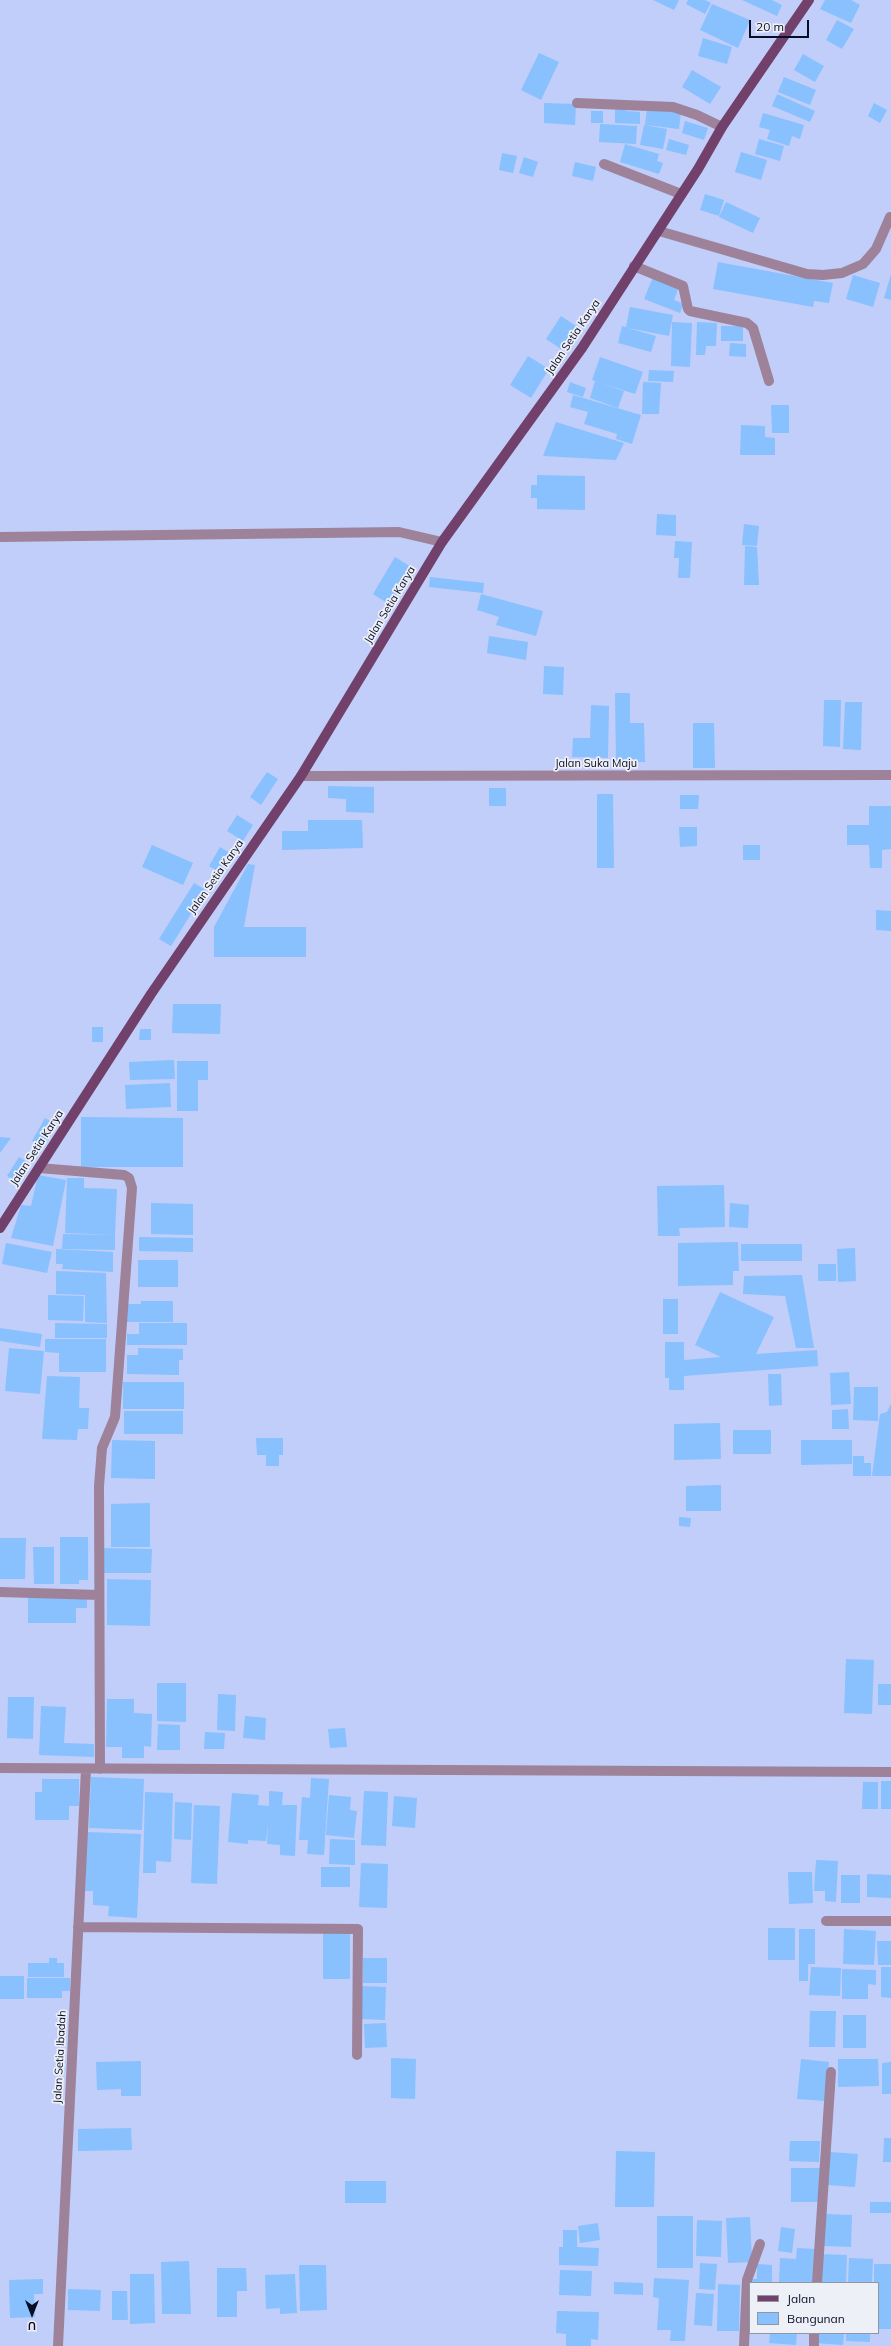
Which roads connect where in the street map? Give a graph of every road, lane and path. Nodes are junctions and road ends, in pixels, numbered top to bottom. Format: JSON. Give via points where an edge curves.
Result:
{"nodes":[{"id":1,"x":809,"y":0,"type":"edge"},
{"id":2,"x":577,"y":103,"type":"dead end"},
{"id":3,"x":722,"y":127,"type":"junction"},
{"id":4,"x":604,"y":164,"type":"dead end"},
{"id":5,"x":681,"y":194,"type":"junction"},
{"id":6,"x":890,"y":217,"type":"dead end"},
{"id":7,"x":659,"y":230,"type":"junction"},
{"id":8,"x":634,"y":266,"type":"junction"},
{"id":9,"x":769,"y":382,"type":"dead end"},
{"id":10,"x":0,"y":537,"type":"edge"},
{"id":11,"x":442,"y":542,"type":"junction"},
{"id":12,"x":891,"y":775,"type":"edge"},
{"id":13,"x":301,"y":776,"type":"junction"},
{"id":14,"x":39,"y":1168,"type":"junction"},
{"id":15,"x":0,"y":1228,"type":"edge"},
{"id":16,"x":0,"y":1592,"type":"edge"},
{"id":17,"x":99,"y":1595,"type":"junction"},
{"id":18,"x":0,"y":1768,"type":"edge"},
{"id":19,"x":86,"y":1769,"type":"junction"},
{"id":20,"x":100,"y":1769,"type":"junction"},
{"id":21,"x":891,"y":1772,"type":"edge"},
{"id":22,"x":826,"y":1921,"type":"dead end"},
{"id":23,"x":891,"y":1921,"type":"edge"},
{"id":24,"x":78,"y":1927,"type":"junction"},
{"id":25,"x":357,"y":2055,"type":"dead end"},
{"id":26,"x":831,"y":2072,"type":"dead end"},
{"id":27,"x":760,"y":2244,"type":"dead end"},
{"id":28,"x":817,"y":2282,"type":"edge"},
{"id":29,"x":814,"y":2334,"type":"edge"},
{"id":30,"x":58,"y":2346,"type":"edge"},
{"id":31,"x":744,"y":2346,"type":"edge"},
{"id":32,"x":814,"y":2346,"type":"edge"}],
"edges":[{"from":1,"to":3,"type":"main road","name":"Jalan Setia Karya"},
{"from":2,"to":3,"type":"street","via":[[674,107]]},
{"from":3,"to":5,"type":"main road","name":"Jalan Setia Karya"},
{"from":4,"to":5,"type":"street"},
{"from":5,"to":7,"type":"main road","name":"Jalan Setia Karya"},
{"from":6,"to":7,"type":"street","via":[[876,249],[862,264],[842,273],[824,275],[808,274]]},
{"from":7,"to":8,"type":"main road","name":"Jalan Setia Karya"},
{"from":8,"to":9,"type":"street","via":[[683,286],[690,311],[748,323],[754,328]]},
{"from":8,"to":11,"type":"main road","name":"Jalan Setia Karya","via":[[582,348]]},
{"from":10,"to":11,"type":"street","via":[[399,532]]},
{"from":11,"to":13,"type":"main road","name":"Jalan Setia Karya"},
{"from":12,"to":13,"type":"street","name":"Jalan Suka Maju"},
{"from":13,"to":14,"type":"main road","name":"Jalan Setia Karya","via":[[151,994]]},
{"from":14,"to":15,"type":"main road","name":"Jalan Setia Karya"},
{"from":14,"to":17,"type":"street","via":[[124,1175],[129,1178],[132,1188],[115,1417],[102,1448],[99,1486]]},
{"from":16,"to":17,"type":"street"},
{"from":17,"to":20,"type":"street"},
{"from":18,"to":19,"type":"street"},
{"from":19,"to":20,"type":"street"},
{"from":19,"to":24,"type":"street","name":"Jalan Setia Ibadah"},
{"from":20,"to":21,"type":"street"},
{"from":22,"to":23,"type":"street"},
{"from":24,"to":25,"type":"street","via":[[358,1930]]},
{"from":24,"to":30,"type":"street","name":"Jalan Setia Ibadah"},
{"from":26,"to":28,"type":"street"},
{"from":27,"to":31,"type":"street","via":[[747,2280]]},
{"from":29,"to":32,"type":"street"}]}
